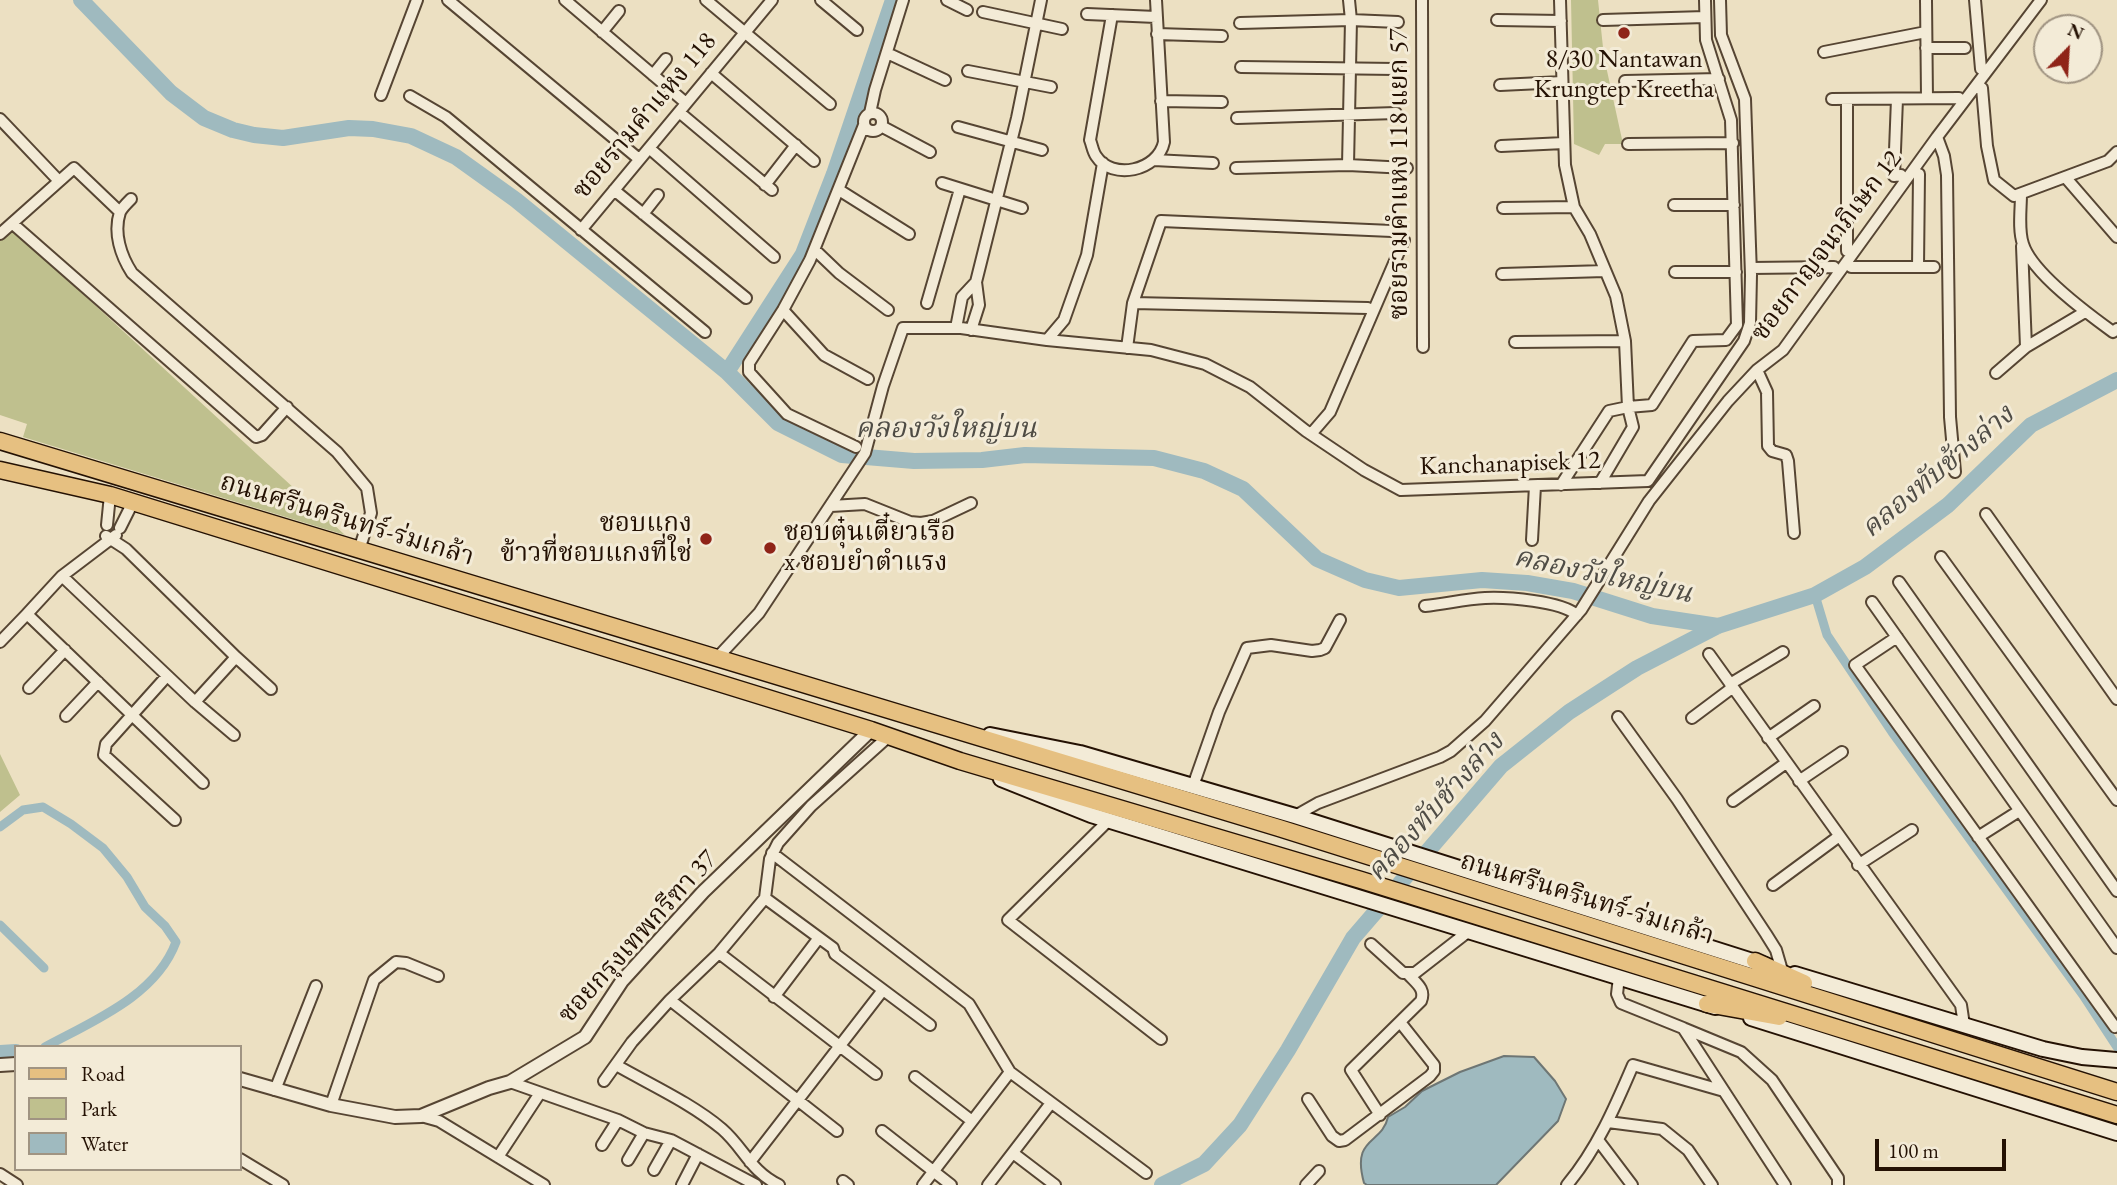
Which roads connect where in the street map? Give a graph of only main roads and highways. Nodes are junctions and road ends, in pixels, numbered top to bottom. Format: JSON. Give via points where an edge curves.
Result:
{"nodes":[{"id":1,"x":0,"y":441,"type":"edge"},
{"id":2,"x":4,"y":471,"type":"edge"},
{"id":3,"x":961,"y":731,"type":"junction"},
{"id":4,"x":960,"y":761,"type":"junction"},
{"id":5,"x":1755,"y":961,"type":"joint"},
{"id":6,"x":1783,"y":972,"type":"junction"},
{"id":7,"x":1707,"y":1004,"type":"junction"},
{"id":8,"x":1864,"y":1011,"type":"junction"},
{"id":9,"x":1847,"y":1029,"type":"junction"},
{"id":10,"x":2110,"y":1059,"type":"edge"},
{"id":11,"x":2117,"y":1092,"type":"edge"},
{"id":12,"x":2117,"y":1115,"type":"edge"},
{"id":13,"x":2117,"y":1133,"type":"edge"}],
"edges":[{"from":1,"to":3,"type":"main road","name":"ถนนศรีนครินทร์-ร่มเกล้า"},
{"from":2,"to":4,"type":"main road","name":"ถนนศรีนครินทร์-ร่มเกล้า","via":[[110,495]]},
{"from":3,"to":5,"type":"main road","name":"ถนนศรีนครินทร์-ร่มเกล้า","via":[[1080,753]]},
{"from":3,"to":8,"type":"main road","name":"ถนนศรีนครินทร์-ร่มเกล้า"},
{"from":4,"to":7,"type":"main road","name":"ถนนศรีนครินทร์-ร่มเกล้า","via":[[1108,820]]},
{"from":4,"to":9,"type":"main road","name":"ถนนศรีนครินทร์-ร่มเกล้า"},
{"from":5,"to":6,"type":"main road"},
{"from":6,"to":8,"type":"main road"},
{"from":6,"to":10,"type":"main road","via":[[2043,1049]]},
{"from":7,"to":9,"type":"main road"},
{"from":7,"to":13,"type":"main road","name":"ถนนศรีนครินทร์-ร่มเกล้า"},
{"from":8,"to":11,"type":"main road","name":"ถนนศรีนครินทร์-ร่มเกล้า"},
{"from":9,"to":12,"type":"main road","name":"ถนนศรีนครินทร์-ร่มเกล้า"}]}
